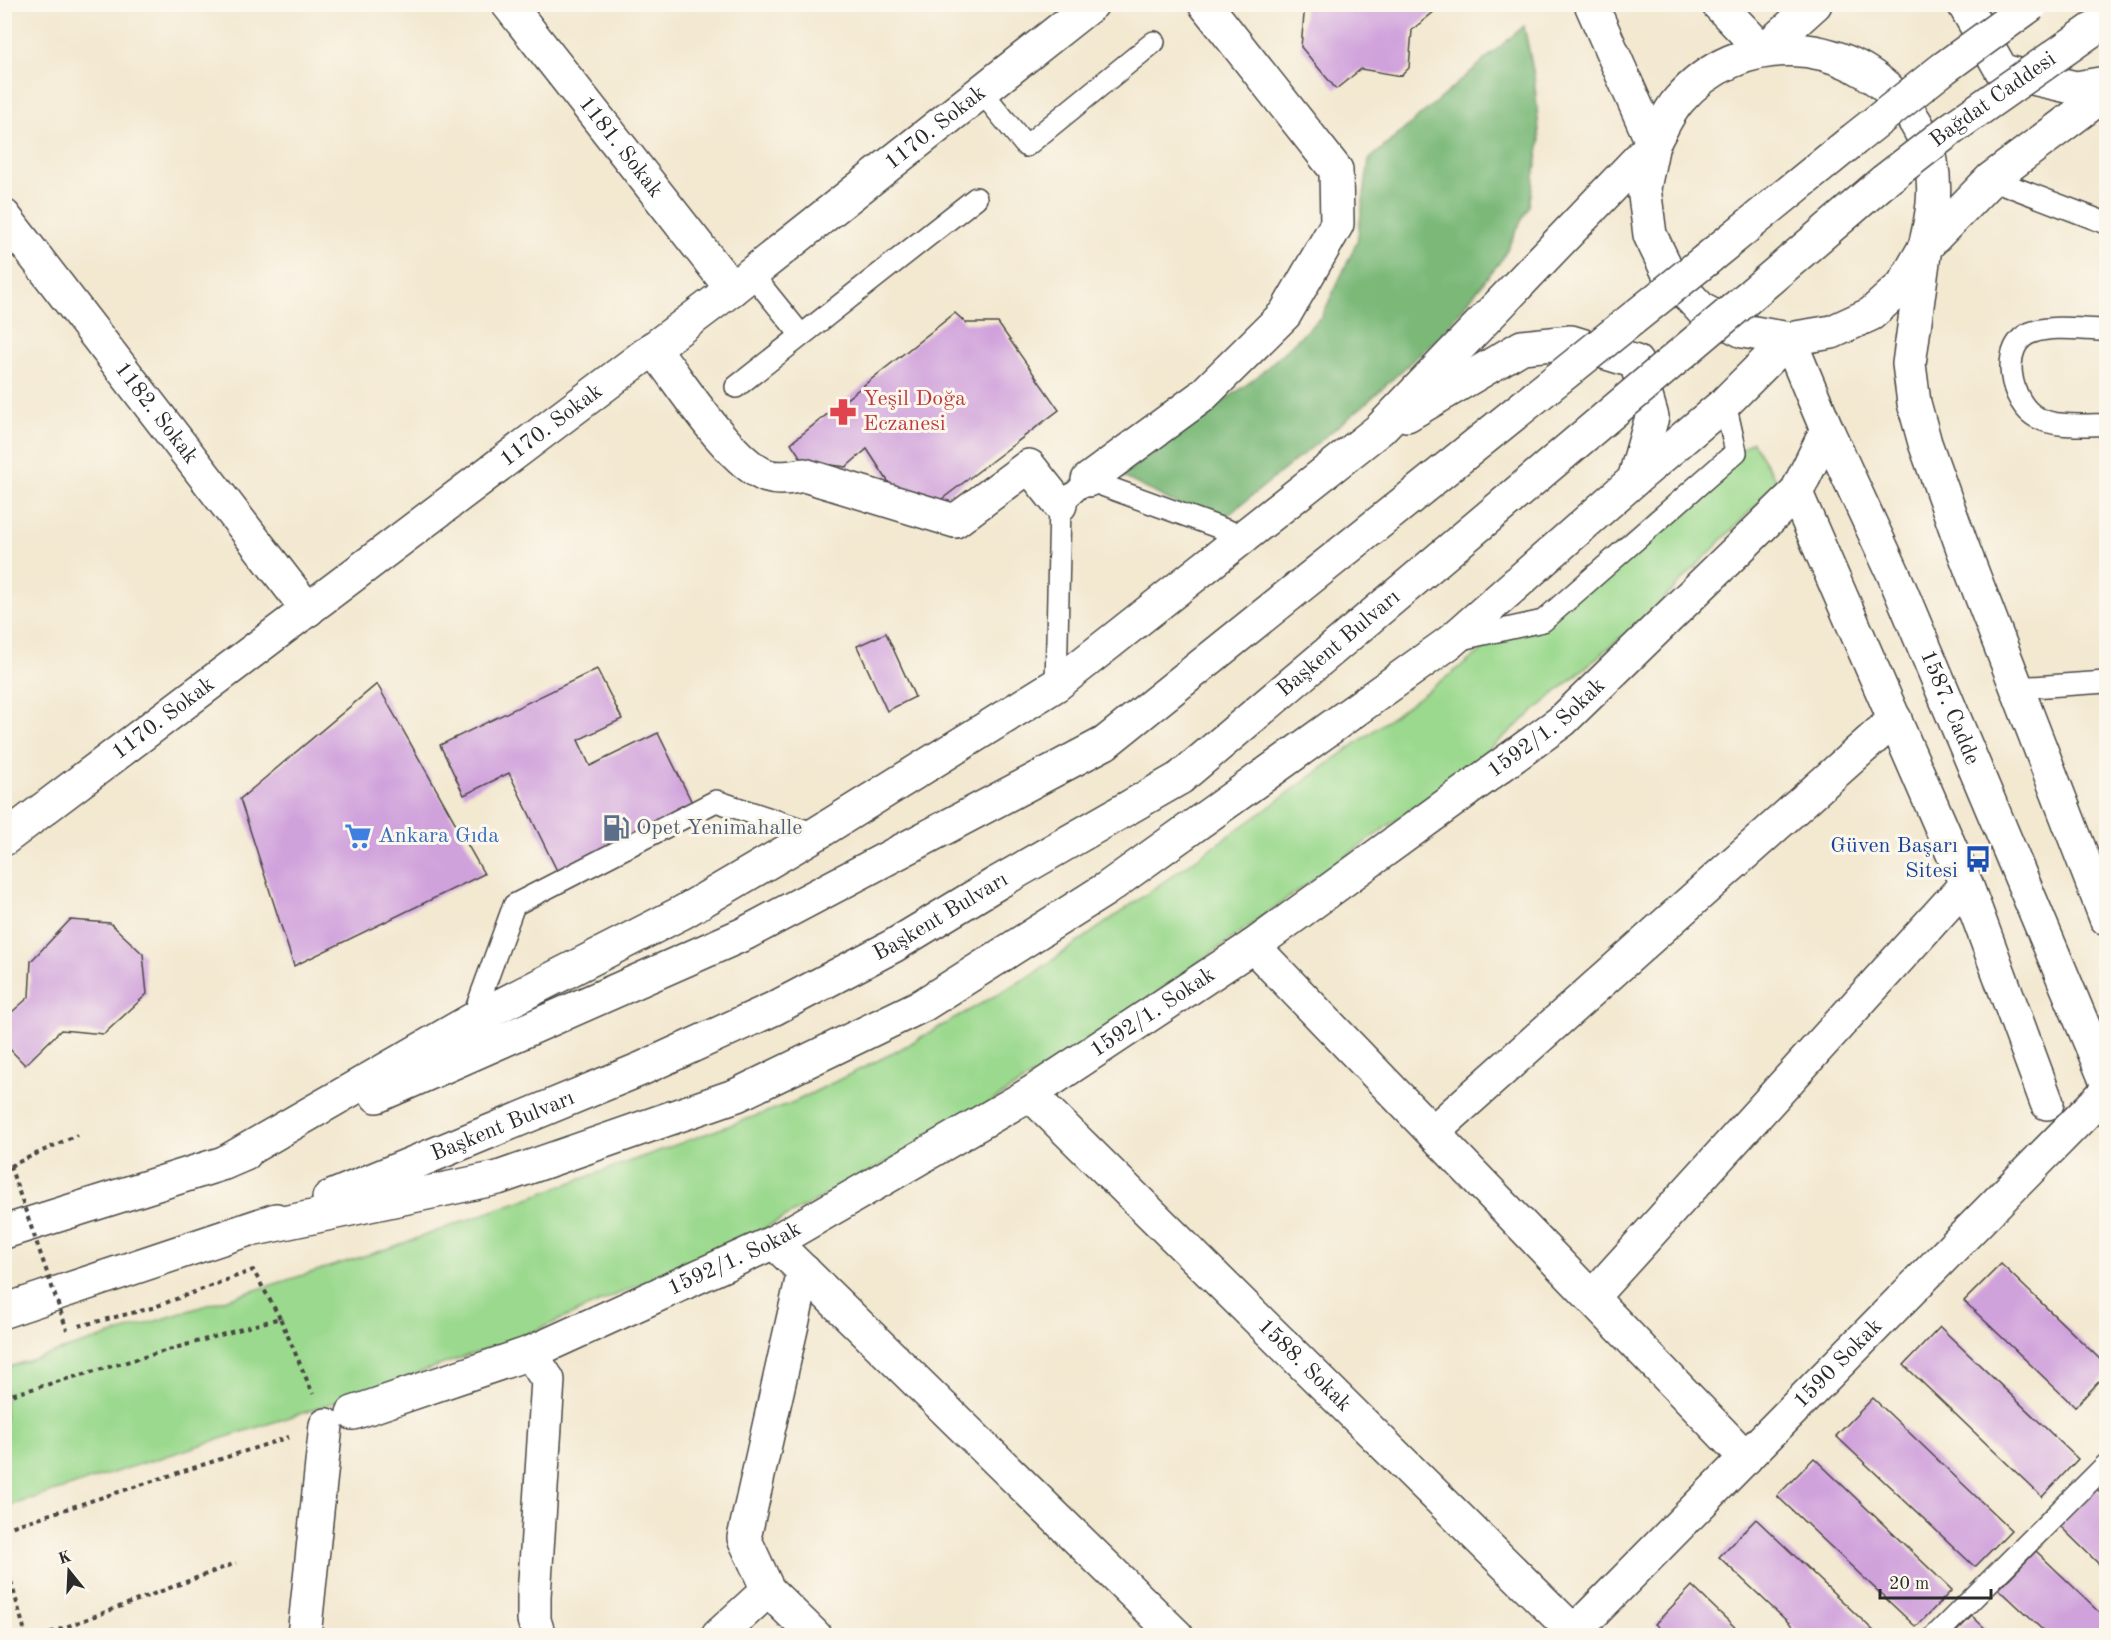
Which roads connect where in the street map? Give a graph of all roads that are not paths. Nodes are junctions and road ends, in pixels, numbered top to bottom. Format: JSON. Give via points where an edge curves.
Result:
{"nodes":[{"id":1,"x":508,"y":4,"type":"edge"},
{"id":2,"x":1092,"y":4,"type":"edge"},
{"id":3,"x":1205,"y":4,"type":"edge"},
{"id":4,"x":1591,"y":4,"type":"edge"},
{"id":5,"x":1718,"y":4,"type":"edge"},
{"id":6,"x":1815,"y":4,"type":"edge"},
{"id":7,"x":1964,"y":4,"type":"edge"},
{"id":8,"x":2032,"y":4,"type":"edge"},
{"id":9,"x":2106,"y":20,"type":"edge"},
{"id":10,"x":1154,"y":42,"type":"dead end"},
{"id":11,"x":1762,"y":51,"type":"junction"},
{"id":12,"x":2106,"y":83,"type":"edge"},
{"id":13,"x":982,"y":92,"type":"junction"},
{"id":14,"x":2106,"y":93,"type":"edge"},
{"id":15,"x":1653,"y":144,"type":"junction"},
{"id":16,"x":1991,"y":179,"type":"junction"},
{"id":17,"x":976,"y":198,"type":"dead end"},
{"id":18,"x":4,"y":216,"type":"edge"},
{"id":19,"x":2106,"y":223,"type":"edge"},
{"id":20,"x":1924,"y":247,"type":"junction"},
{"id":21,"x":741,"y":281,"type":"junction"},
{"id":22,"x":1745,"y":300,"type":"joint"},
{"id":23,"x":2106,"y":330,"type":"edge"},
{"id":24,"x":801,"y":335,"type":"junction"},
{"id":25,"x":1789,"y":339,"type":"junction"},
{"id":26,"x":654,"y":348,"type":"junction"},
{"id":27,"x":736,"y":387,"type":"dead end"},
{"id":28,"x":1725,"y":403,"type":"junction"},
{"id":29,"x":2106,"y":425,"type":"edge"},
{"id":30,"x":1380,"y":429,"type":"junction"},
{"id":31,"x":1827,"y":430,"type":"junction"},
{"id":32,"x":1088,"y":480,"type":"junction"},
{"id":33,"x":1634,"y":480,"type":"junction"},
{"id":34,"x":1796,"y":493,"type":"junction"},
{"id":35,"x":1059,"y":505,"type":"junction"},
{"id":36,"x":1245,"y":537,"type":"junction"},
{"id":37,"x":309,"y":610,"type":"junction"},
{"id":38,"x":1449,"y":642,"type":"junction"},
{"id":39,"x":2106,"y":682,"type":"edge"},
{"id":40,"x":1056,"y":686,"type":"junction"},
{"id":41,"x":2017,"y":687,"type":"junction"},
{"id":42,"x":1895,"y":719,"type":"junction"},
{"id":43,"x":816,"y":834,"type":"junction"},
{"id":44,"x":4,"y":838,"type":"edge"},
{"id":45,"x":1966,"y":884,"type":"junction"},
{"id":46,"x":2106,"y":918,"type":"edge"},
{"id":47,"x":1253,"y":946,"type":"junction"},
{"id":48,"x":472,"y":1020,"type":"junction"},
{"id":49,"x":2106,"y":1080,"type":"edge"},
{"id":50,"x":2106,"y":1092,"type":"edge"},
{"id":51,"x":1030,"y":1094,"type":"junction"},
{"id":52,"x":2048,"y":1103,"type":"dead end"},
{"id":53,"x":1433,"y":1132,"type":"junction"},
{"id":54,"x":224,"y":1163,"type":"junction"},
{"id":55,"x":255,"y":1229,"type":"junction"},
{"id":56,"x":4,"y":1232,"type":"edge"},
{"id":57,"x":774,"y":1242,"type":"junction"},
{"id":58,"x":804,"y":1271,"type":"junction"},
{"id":59,"x":1592,"y":1297,"type":"junction"},
{"id":60,"x":4,"y":1311,"type":"edge"},
{"id":61,"x":530,"y":1353,"type":"junction"},
{"id":62,"x":1746,"y":1458,"type":"junction"},
{"id":63,"x":2106,"y":1465,"type":"edge"},
{"id":64,"x":768,"y":1590,"type":"junction"},
{"id":65,"x":1574,"y":1634,"type":"edge"},
{"id":66,"x":304,"y":1635,"type":"edge"},
{"id":67,"x":539,"y":1635,"type":"edge"},
{"id":68,"x":718,"y":1635,"type":"edge"},
{"id":69,"x":815,"y":1635,"type":"edge"},
{"id":70,"x":1177,"y":1635,"type":"edge"},
{"id":71,"x":1935,"y":1635,"type":"edge"}],
"edges":[{"from":1,"to":21,"type":"main road","name":"1181. Sokak"},
{"from":2,"to":13,"type":"main road","name":"1170. Sokak"},
{"from":3,"to":32,"type":"main road","via":[[1336,170],[1337,224],[1285,314],[1201,397]]},
{"from":4,"to":15,"type":"main road"},
{"from":5,"to":11,"type":"main road"},
{"from":6,"to":11,"type":"main road"},
{"from":7,"to":12,"type":"main road","via":[[2002,71],[2076,88]]},
{"from":8,"to":54,"type":"main road","bridge":true,"via":[[1852,141],[1105,744],[744,934]]},
{"from":9,"to":22,"type":"main road","name":"Bağdat Caddesi","bridge":true,"via":[[1951,129]]},
{"from":10,"to":13,"type":"lane","via":[[1026,146]]},
{"from":11,"to":15,"type":"main road","via":[[1716,69],[1678,100]]},
{"from":11,"to":20,"type":"main road","via":[[1807,50],[1850,61],[1887,85],[1915,119],[1931,160],[1935,204]]},
{"from":13,"to":21,"type":"main road","name":"1170. Sokak"},
{"from":14,"to":16,"type":"main road"},
{"from":15,"to":25,"type":"main road","via":[[1644,189],[1650,235],[1670,276],[1702,310],[1743,331]]},
{"from":15,"to":30,"type":"main road"},
{"from":16,"to":19,"type":"lane"},
{"from":16,"to":20,"type":"main road"},
{"from":17,"to":24,"type":"lane"},
{"from":18,"to":37,"type":"main road","name":"1182. Sokak"},
{"from":20,"to":25,"type":"main road","via":[[1903,285],[1871,314],[1832,332]]},
{"from":20,"to":41,"type":"main road","via":[[1909,364],[1914,403],[1958,536]]},
{"from":21,"to":24,"type":"lane"},
{"from":21,"to":26,"type":"main road","name":"1170. Sokak"},
{"from":22,"to":55,"type":"main road","name":"Başkent Bulvarı","bridge":true,"via":[[1180,778],[893,946],[775,1008],[641,1069]]},
{"from":23,"to":29,"type":"lane","via":[[2043,330],[2023,337],[2013,350],[2012,381],[2018,399],[2037,418]]},
{"from":24,"to":27,"type":"lane"},
{"from":25,"to":28,"type":"main road"},
{"from":25,"to":31,"type":"main road","name":"1587. Cadde"},
{"from":26,"to":35,"type":"main road","via":[[740,459],[767,476],[804,474],[955,521],[1029,466]]},
{"from":26,"to":37,"type":"main road","name":"1170. Sokak"},
{"from":28,"to":33,"type":"main road"},
{"from":28,"to":38,"type":"lane","via":[[1736,452],[1543,621]]},
{"from":30,"to":33,"type":"main road","via":[[1522,347],[1571,342],[1636,362],[1652,417]]},
{"from":30,"to":36,"type":"main road"},
{"from":31,"to":34,"type":"main road","name":"1592/1. Sokak"},
{"from":31,"to":49,"type":"main road","name":"1587. Cadde","via":[[1894,575]]},
{"from":32,"to":35,"type":"lane"},
{"from":32,"to":36,"type":"lane"},
{"from":33,"to":38,"type":"main road"},
{"from":34,"to":42,"type":"main road"},
{"from":34,"to":47,"type":"main road","name":"1592/1. Sokak","via":[[1562,721]]},
{"from":35,"to":40,"type":"lane"},
{"from":36,"to":40,"type":"main road"},
{"from":37,"to":44,"type":"main road","name":"1170. Sokak"},
{"from":38,"to":55,"type":"main road","via":[[1106,889],[913,1010],[737,1095],[498,1178]]},
{"from":39,"to":41,"type":"lane"},
{"from":40,"to":43,"type":"main road"},
{"from":41,"to":46,"type":"main road"},
{"from":42,"to":45,"type":"main road"},
{"from":42,"to":53,"type":"main road"},
{"from":43,"to":48,"type":"main road","via":[[683,912]]},
{"from":43,"to":48,"type":"lane","via":[[716,801],[514,905]]},
{"from":45,"to":52,"type":"main road"},
{"from":45,"to":59,"type":"main road"},
{"from":47,"to":51,"type":"main road","name":"1592/1. Sokak"},
{"from":47,"to":53,"type":"main road"},
{"from":48,"to":54,"type":"main road"},
{"from":50,"to":62,"type":"main road","name":"1590 Sokak"},
{"from":51,"to":57,"type":"main road","name":"1592/1. Sokak"},
{"from":51,"to":65,"type":"main road","name":"1588. Sokak"},
{"from":53,"to":59,"type":"main road"},
{"from":54,"to":56,"type":"main road"},
{"from":55,"to":60,"type":"main road","name":"Başkent Bulvarı"},
{"from":57,"to":58,"type":"main road"},
{"from":57,"to":61,"type":"main road","name":"1592/1. Sokak"},
{"from":58,"to":64,"type":"main road","via":[[744,1538]]},
{"from":58,"to":70,"type":"main road"},
{"from":59,"to":62,"type":"main road"},
{"from":61,"to":66,"type":"main road","name":"1592/1. Sokak","via":[[340,1419]]},
{"from":61,"to":67,"type":"main road","via":[[548,1380],[534,1596],[534,1620]]},
{"from":62,"to":65,"type":"main road","name":"1590 Sokak"},
{"from":63,"to":71,"type":"lane"},
{"from":64,"to":68,"type":"main road"},
{"from":64,"to":69,"type":"main road"}]}
